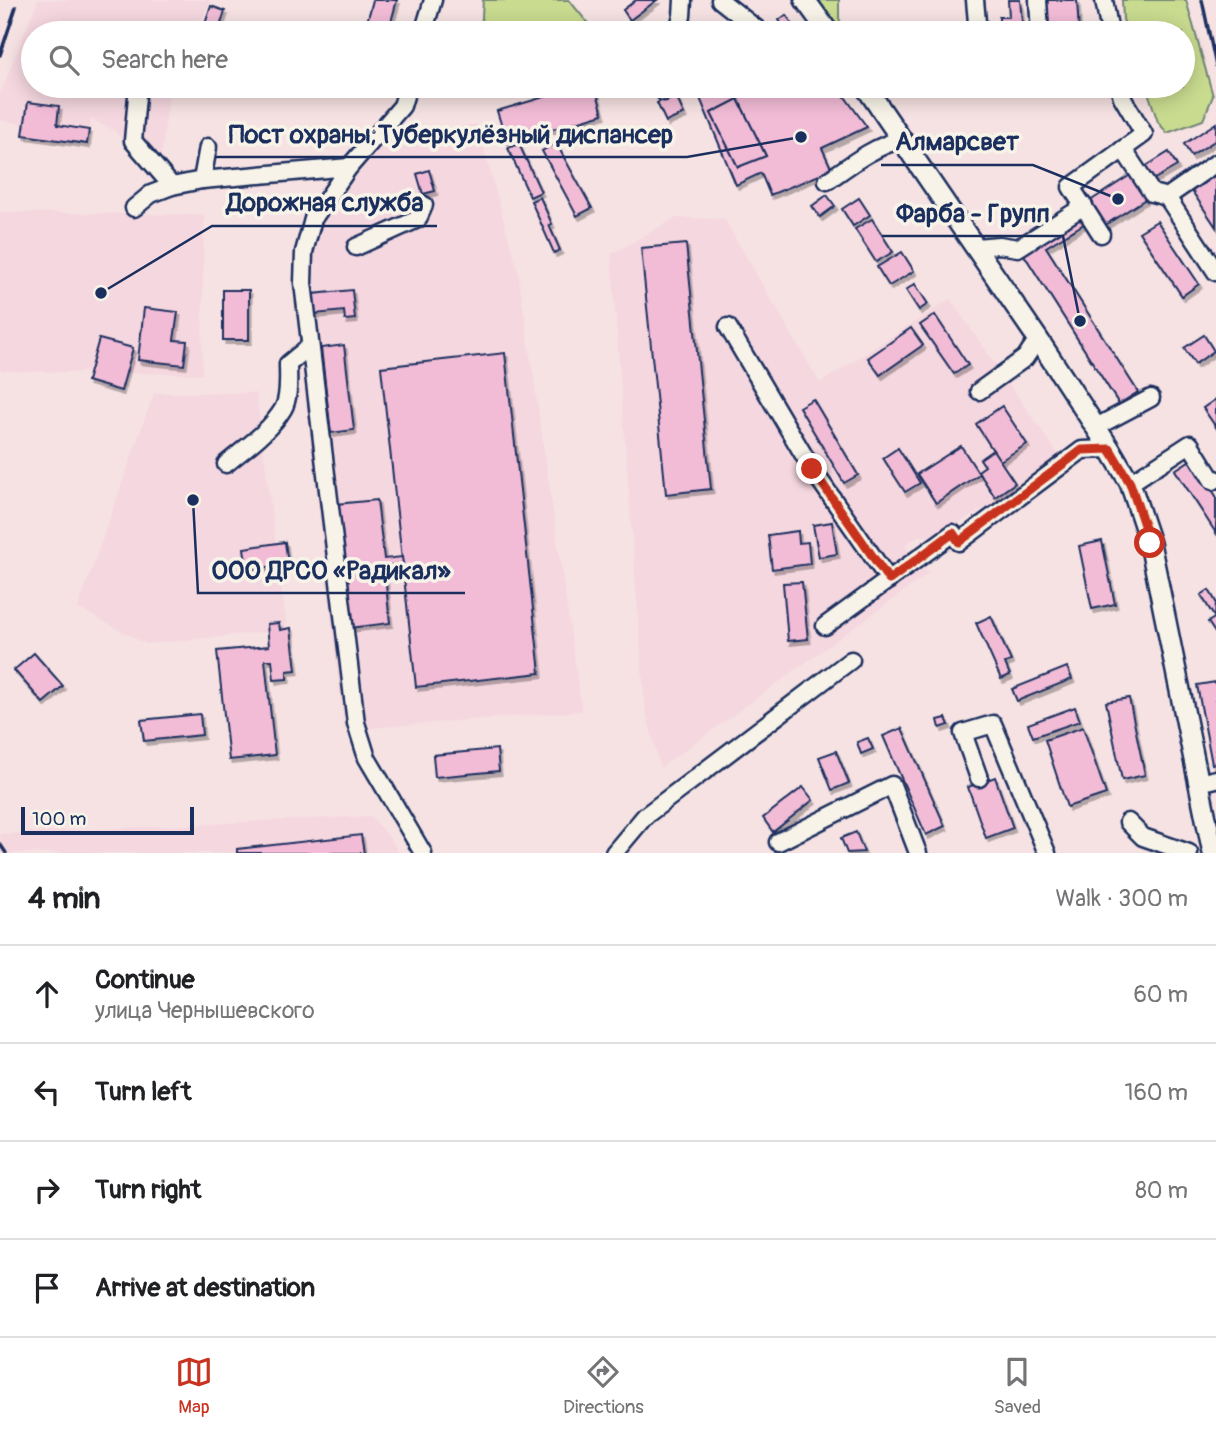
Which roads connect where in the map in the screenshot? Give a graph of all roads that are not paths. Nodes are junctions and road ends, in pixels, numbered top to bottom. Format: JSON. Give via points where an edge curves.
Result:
{"nodes":[{"id":1,"x":433,"y":0,"type":"edge"},
{"id":2,"x":683,"y":0,"type":"edge"},
{"id":3,"x":720,"y":0,"type":"edge"},
{"id":4,"x":805,"y":0,"type":"edge"},
{"id":5,"x":975,"y":0,"type":"edge"},
{"id":6,"x":1038,"y":0,"type":"edge"},
{"id":7,"x":1104,"y":0,"type":"edge"},
{"id":8,"x":427,"y":21,"type":"edge"},
{"id":9,"x":681,"y":21,"type":"edge"},
{"id":10,"x":747,"y":21,"type":"edge"},
{"id":11,"x":820,"y":21,"type":"edge"},
{"id":12,"x":977,"y":21,"type":"edge"},
{"id":13,"x":1039,"y":21,"type":"edge"},
{"id":14,"x":1108,"y":21,"type":"edge"},
{"id":15,"x":137,"y":98,"type":"edge"},
{"id":16,"x":404,"y":98,"type":"edge"},
{"id":17,"x":874,"y":98,"type":"edge"},
{"id":18,"x":1123,"y":98,"type":"edge"},
{"id":19,"x":903,"y":139,"type":"junction"},
{"id":20,"x":208,"y":147,"type":"dead end"},
{"id":21,"x":1123,"y":149,"type":"junction"},
{"id":22,"x":1216,"y":163,"type":"edge"},
{"id":23,"x":349,"y":167,"type":"junction"},
{"id":24,"x":202,"y":180,"type":"junction"},
{"id":25,"x":827,"y":181,"type":"dead end"},
{"id":26,"x":172,"y":186,"type":"junction"},
{"id":27,"x":1167,"y":197,"type":"junction"},
{"id":28,"x":424,"y":205,"type":"dead end"},
{"id":29,"x":1084,"y":206,"type":"junction"},
{"id":30,"x":134,"y":208,"type":"dead end"},
{"id":31,"x":1101,"y":234,"type":"dead end"},
{"id":32,"x":356,"y":247,"type":"dead end"},
{"id":33,"x":976,"y":247,"type":"junction"},
{"id":34,"x":1216,"y":272,"type":"edge"},
{"id":35,"x":728,"y":327,"type":"dead end"},
{"id":36,"x":1038,"y":339,"type":"junction"},
{"id":37,"x":310,"y":346,"type":"junction"},
{"id":38,"x":979,"y":391,"type":"dead end"},
{"id":39,"x":1151,"y":398,"type":"dead end"},
{"id":40,"x":1096,"y":427,"type":"junction"},
{"id":41,"x":1110,"y":449,"type":"junction"},
{"id":42,"x":226,"y":464,"type":"dead end"},
{"id":43,"x":1215,"y":482,"type":"edge"},
{"id":44,"x":1130,"y":483,"type":"junction"},
{"id":45,"x":889,"y":580,"type":"junction"},
{"id":46,"x":825,"y":626,"type":"dead end"},
{"id":47,"x":851,"y":660,"type":"dead end"},
{"id":48,"x":979,"y":778,"type":"dead end"},
{"id":49,"x":1208,"y":781,"type":"edge"},
{"id":50,"x":1128,"y":822,"type":"dead end"},
{"id":51,"x":778,"y":842,"type":"dead end"},
{"id":52,"x":423,"y":853,"type":"edge"},
{"id":53,"x":614,"y":853,"type":"edge"},
{"id":54,"x":918,"y":853,"type":"edge"},
{"id":55,"x":1047,"y":853,"type":"edge"},
{"id":56,"x":1189,"y":853,"type":"edge"},
{"id":57,"x":1213,"y":853,"type":"edge"}],
"edges":[{"from":1,"to":8,"type":"street"},
{"from":2,"to":9,"type":"street"},
{"from":3,"to":10,"type":"street"},
{"from":4,"to":11,"type":"main road"},
{"from":5,"to":12,"type":"street"},
{"from":6,"to":13,"type":"street"},
{"from":7,"to":14,"type":"street"},
{"from":15,"to":26,"type":"street","via":[[133,141]]},
{"from":16,"to":23,"type":"street"},
{"from":17,"to":19,"type":"main road"},
{"from":18,"to":21,"type":"street","via":[[1144,134]]},
{"from":19,"to":25,"type":"street","via":[[862,157]]},
{"from":19,"to":33,"type":"main road"},
{"from":20,"to":24,"type":"street"},
{"from":21,"to":27,"type":"street","via":[[1152,193]]},
{"from":21,"to":29,"type":"street","via":[[1071,187]]},
{"from":22,"to":27,"type":"street"},
{"from":23,"to":24,"type":"street"},
{"from":23,"to":37,"type":"street","via":[[313,219],[304,252]]},
{"from":24,"to":26,"type":"street"},
{"from":26,"to":30,"type":"street","via":[[151,194]]},
{"from":27,"to":34,"type":"street"},
{"from":28,"to":32,"type":"street","via":[[418,219]]},
{"from":29,"to":31,"type":"street"},
{"from":29,"to":33,"type":"street","via":[[1018,248]]},
{"from":33,"to":36,"type":"main road"},
{"from":35,"to":45,"type":"street","via":[[812,469]]},
{"from":36,"to":38,"type":"street","via":[[1026,358]]},
{"from":36,"to":40,"type":"main road"},
{"from":37,"to":42,"type":"street","via":[[288,364],[284,407]]},
{"from":37,"to":52,"type":"street","via":[[356,723],[367,758]]},
{"from":39,"to":40,"type":"street"},
{"from":40,"to":41,"type":"main road"},
{"from":41,"to":44,"type":"main road"},
{"from":41,"to":45,"type":"street","via":[[1082,450],[959,542],[953,533]]},
{"from":43,"to":44,"type":"street","via":[[1190,444]]},
{"from":44,"to":49,"type":"main road","via":[[1150,543]]},
{"from":45,"to":46,"type":"street"},
{"from":47,"to":53,"type":"street","via":[[645,816]]},
{"from":48,"to":55,"type":"street","via":[[962,733],[993,724]]},
{"from":49,"to":57,"type":"main road"},
{"from":50,"to":56,"type":"street","via":[[1143,837]]},
{"from":51,"to":54,"type":"street","via":[[892,785]]}]}
